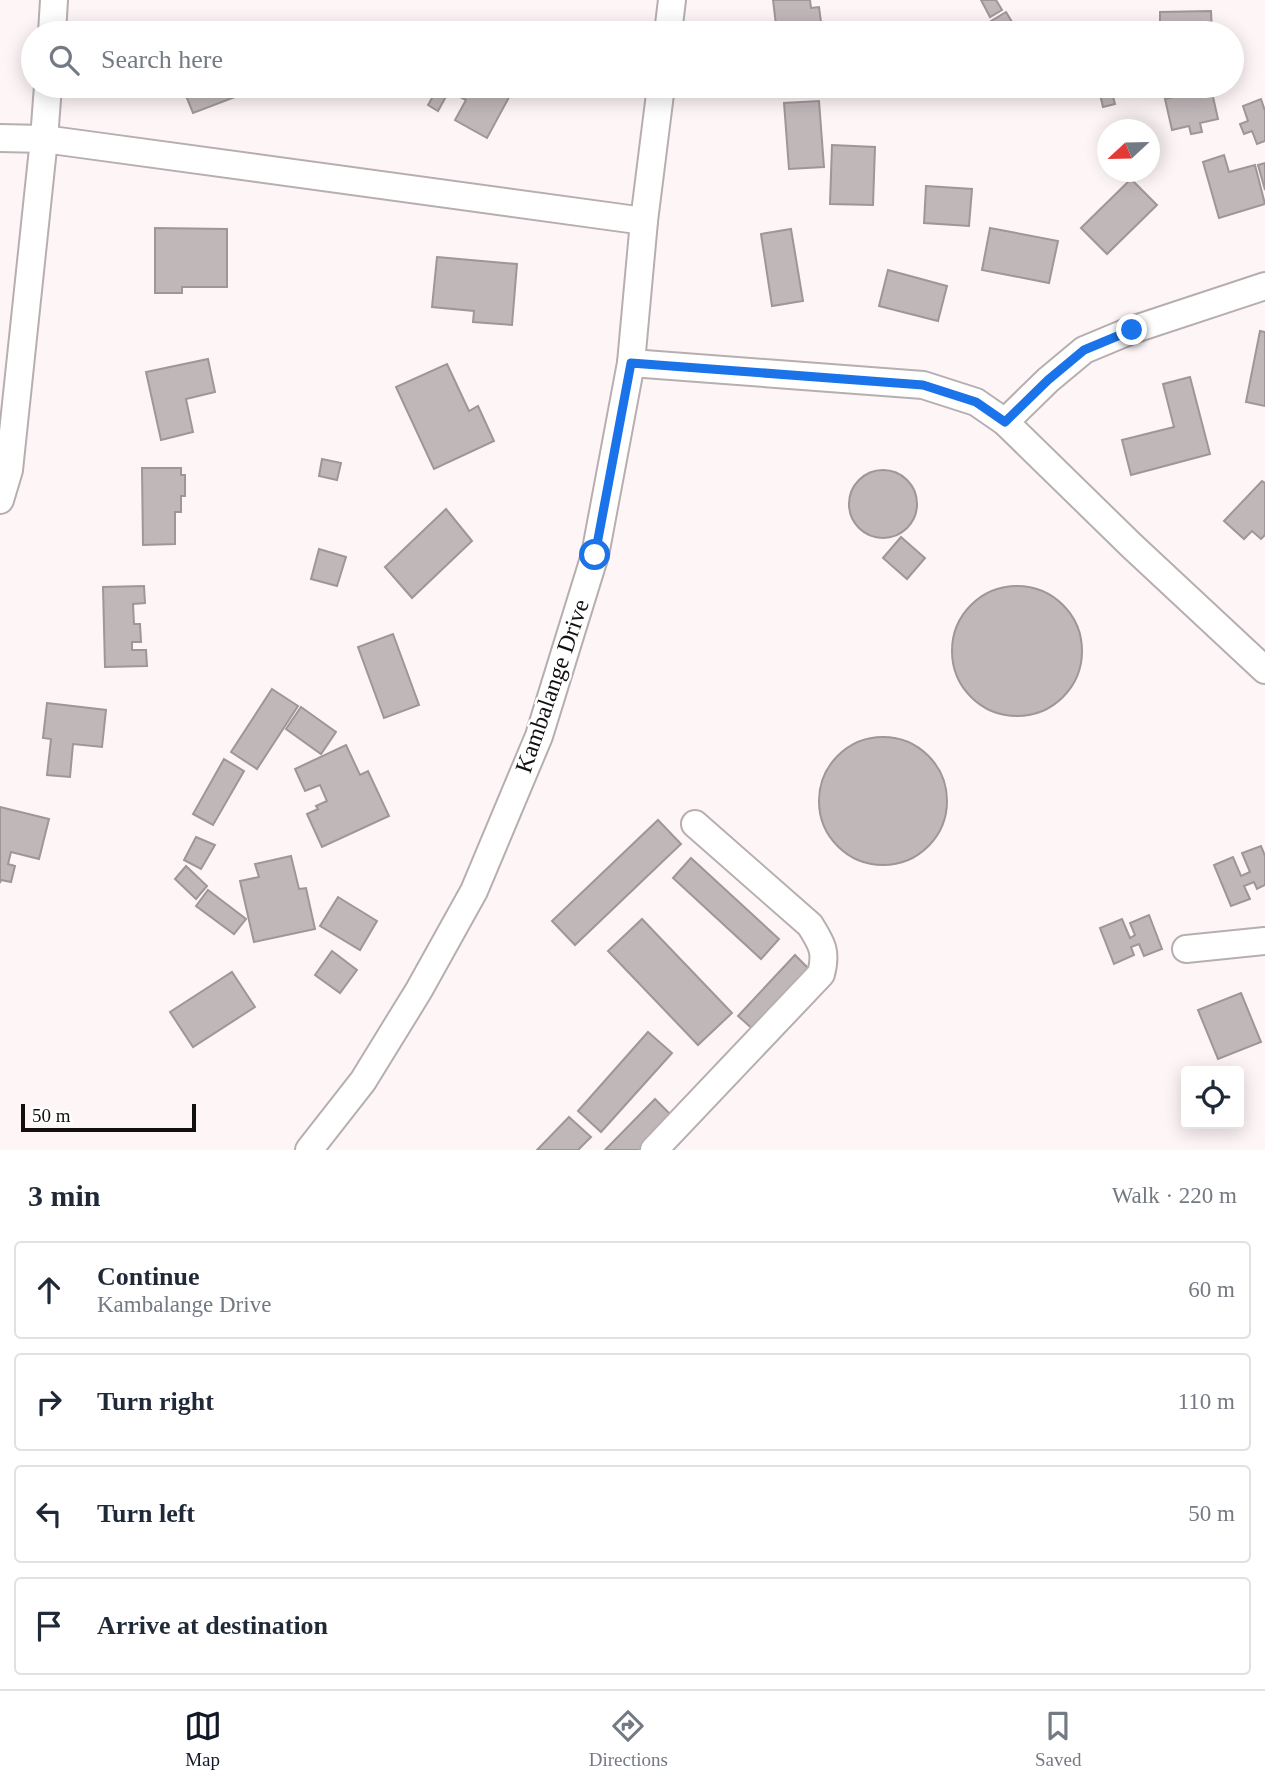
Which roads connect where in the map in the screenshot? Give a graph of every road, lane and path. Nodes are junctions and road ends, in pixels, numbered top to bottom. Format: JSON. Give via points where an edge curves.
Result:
{"nodes":[{"id":1,"x":54,"y":0,"type":"edge"},
{"id":2,"x":672,"y":0,"type":"edge"},
{"id":3,"x":53,"y":21,"type":"edge"},
{"id":4,"x":669,"y":21,"type":"edge"},
{"id":5,"x":47,"y":98,"type":"edge"},
{"id":6,"x":659,"y":98,"type":"edge"},
{"id":7,"x":0,"y":138,"type":"edge"},
{"id":8,"x":44,"y":139,"type":"junction"},
{"id":9,"x":644,"y":220,"type":"junction"},
{"id":10,"x":1265,"y":286,"type":"edge"},
{"id":11,"x":631,"y":363,"type":"junction"},
{"id":12,"x":1005,"y":422,"type":"junction"},
{"id":13,"x":0,"y":500,"type":"edge"},
{"id":14,"x":1265,"y":670,"type":"edge"},
{"id":15,"x":695,"y":824,"type":"dead end"},
{"id":16,"x":1265,"y":941,"type":"edge"},
{"id":17,"x":1186,"y":949,"type":"dead end"},
{"id":18,"x":309,"y":1150,"type":"edge"},
{"id":19,"x":654,"y":1150,"type":"edge"}],
"edges":[{"from":1,"to":3,"type":"street"},
{"from":2,"to":4,"type":"street"},
{"from":5,"to":8,"type":"street"},
{"from":6,"to":9,"type":"street","name":"Kambalange Drive"},
{"from":7,"to":8,"type":"street"},
{"from":8,"to":9,"type":"street"},
{"from":8,"to":13,"type":"street","via":[[9,470]]},
{"from":9,"to":11,"type":"street","name":"Kambalange Drive"},
{"from":10,"to":12,"type":"street","via":[[1084,350]]},
{"from":11,"to":12,"type":"street","via":[[923,385],[976,402]]},
{"from":11,"to":18,"type":"street","name":"Kambalange Drive","via":[[595,555],[540,736],[474,891],[419,990],[363,1081]]},
{"from":12,"to":14,"type":"street"},
{"from":15,"to":19,"type":"street","via":[[810,925],[825,960],[821,974]]},
{"from":16,"to":17,"type":"street"}]}
